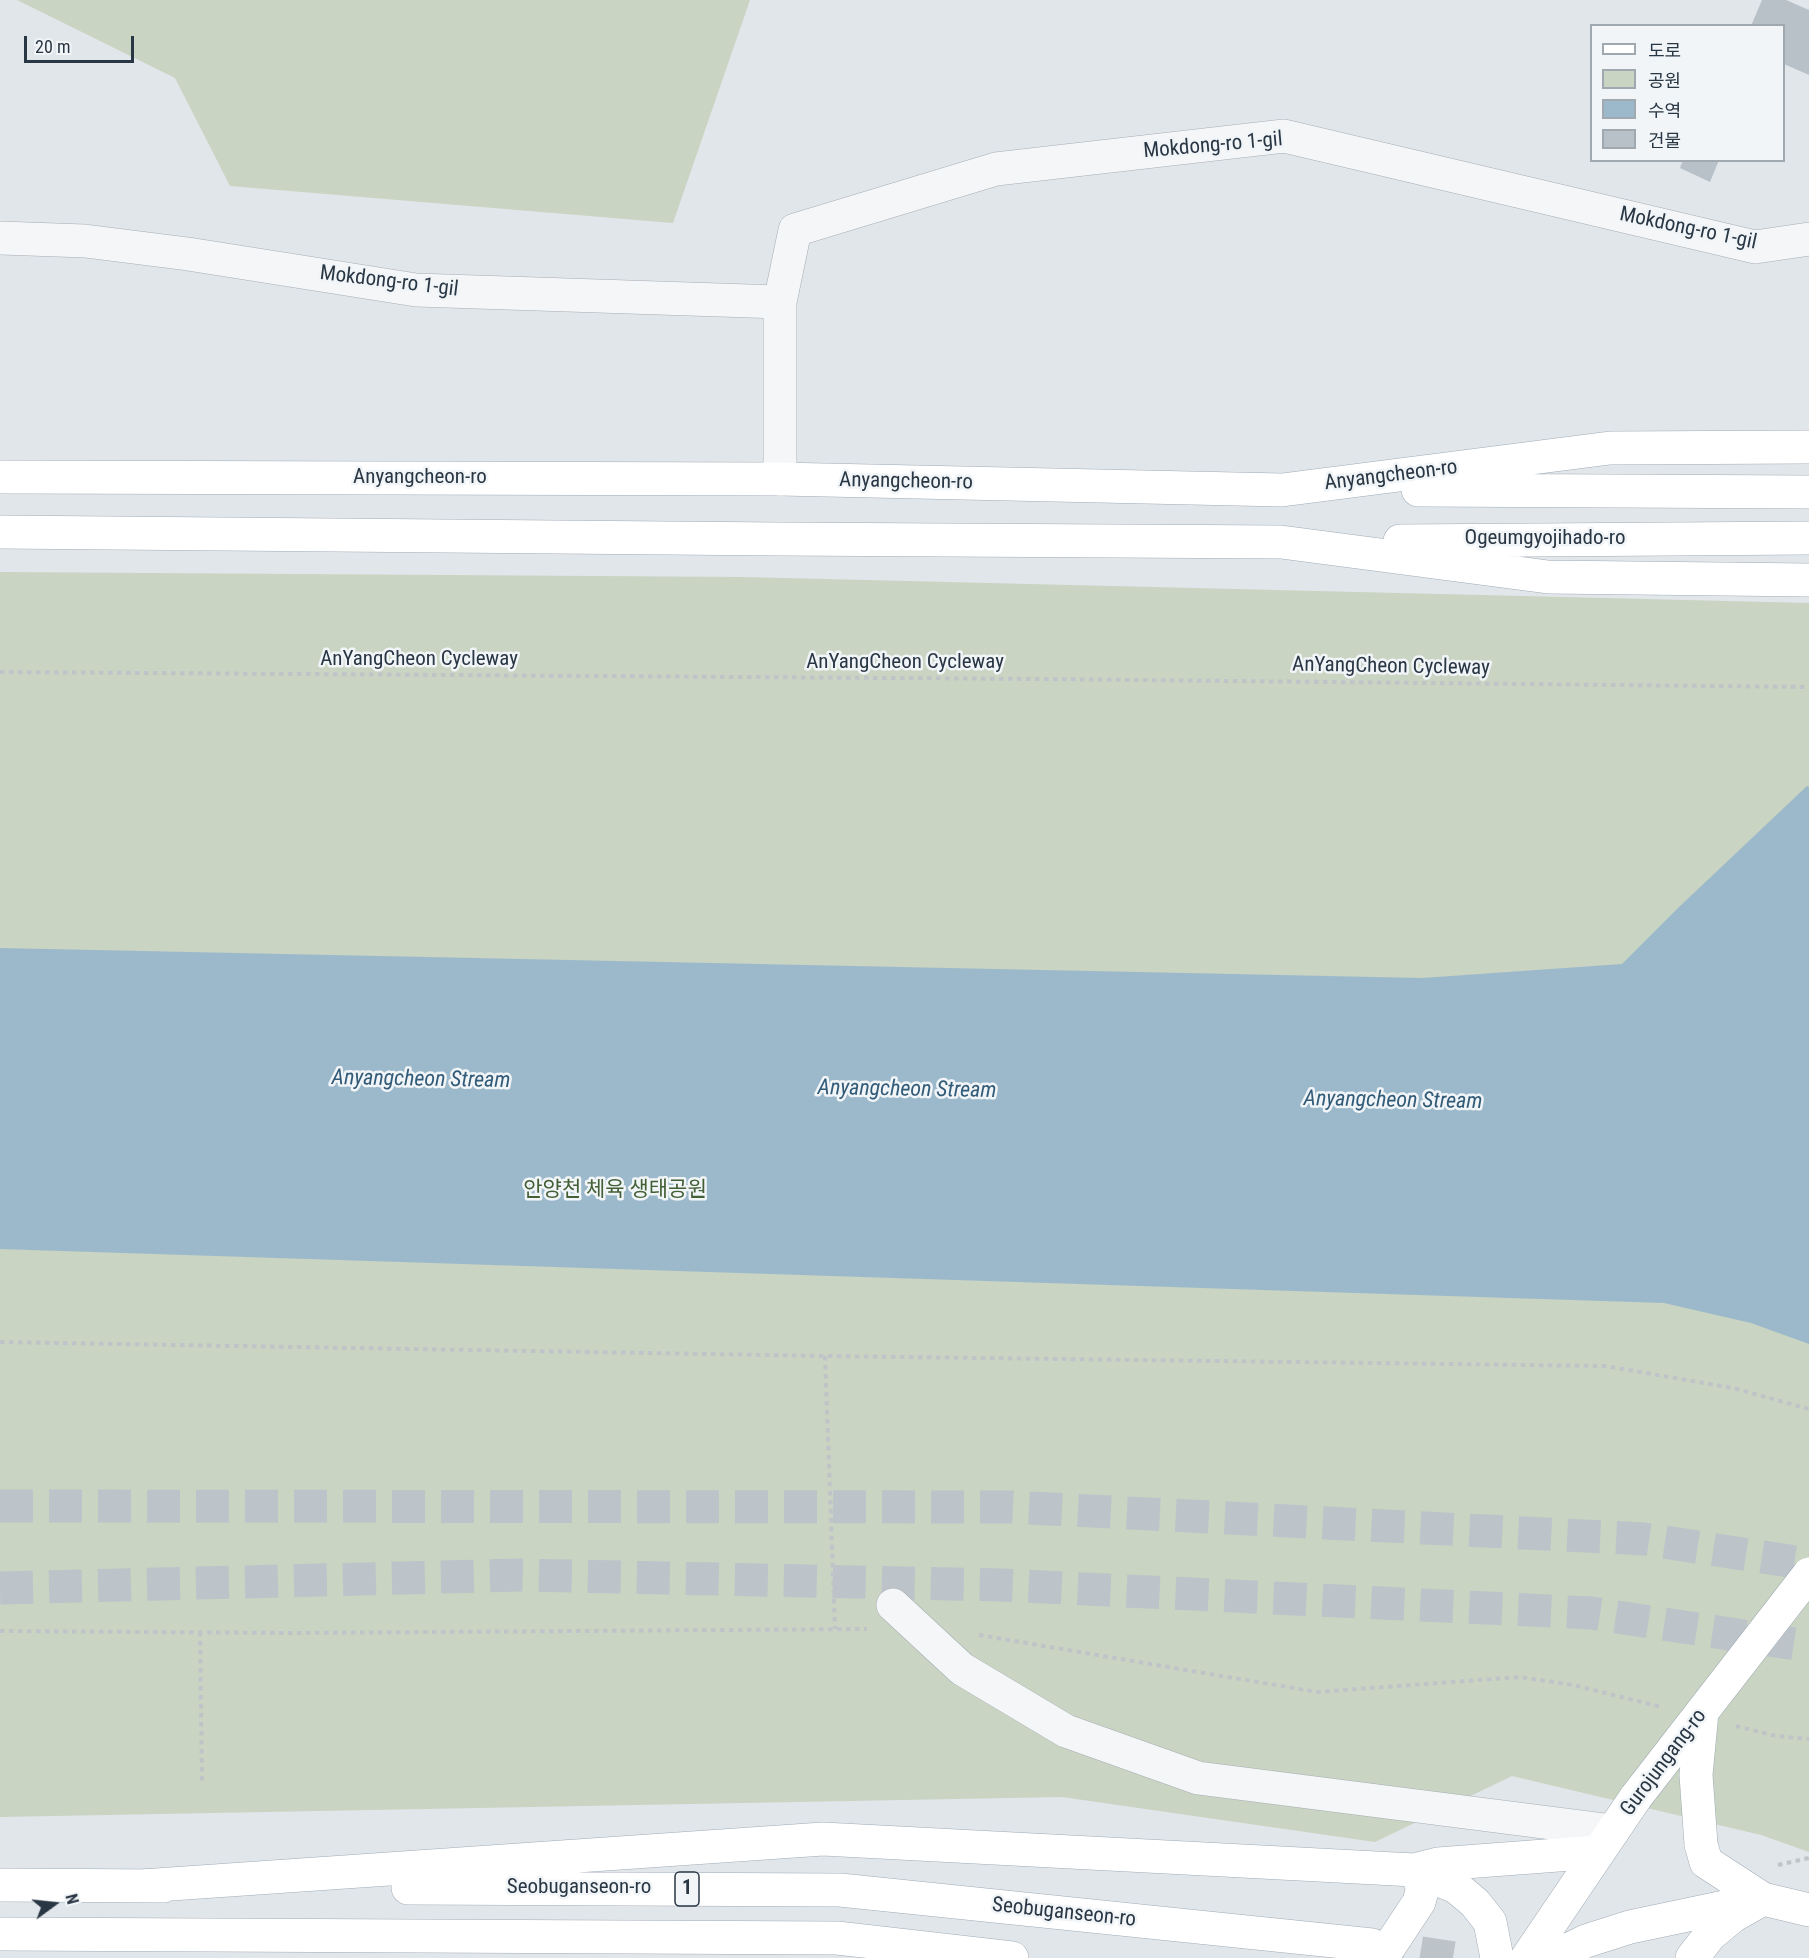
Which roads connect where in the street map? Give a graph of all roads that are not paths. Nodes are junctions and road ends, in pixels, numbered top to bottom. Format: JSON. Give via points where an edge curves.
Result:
{"nodes":[{"id":1,"x":0,"y":238,"type":"edge"},
{"id":2,"x":1809,"y":239,"type":"edge"},
{"id":3,"x":780,"y":302,"type":"junction"},
{"id":4,"x":1809,"y":447,"type":"edge"},
{"id":5,"x":0,"y":477,"type":"edge"},
{"id":6,"x":780,"y":479,"type":"junction"},
{"id":7,"x":1282,"y":490,"type":"junction"},
{"id":8,"x":1809,"y":492,"type":"edge"},
{"id":9,"x":0,"y":532,"type":"edge"},
{"id":10,"x":1809,"y":538,"type":"edge"},
{"id":11,"x":1281,"y":542,"type":"junction"},
{"id":12,"x":1809,"y":580,"type":"edge"},
{"id":13,"x":1809,"y":1574,"type":"edge"},
{"id":14,"x":893,"y":1605,"type":"dead end"},
{"id":15,"x":1702,"y":1712,"type":"junction"},
{"id":16,"x":1606,"y":1842,"type":"junction"},
{"id":17,"x":1414,"y":1870,"type":"junction"},
{"id":18,"x":0,"y":1886,"type":"edge"},
{"id":19,"x":142,"y":1886,"type":"junction"},
{"id":20,"x":1763,"y":1899,"type":"junction"},
{"id":21,"x":1809,"y":1910,"type":"edge"},
{"id":22,"x":0,"y":1934,"type":"edge"},
{"id":23,"x":139,"y":1934,"type":"junction"},
{"id":24,"x":1377,"y":1952,"type":"edge"},
{"id":25,"x":302,"y":1958,"type":"edge"},
{"id":26,"x":1012,"y":1958,"type":"edge"},
{"id":27,"x":1497,"y":1958,"type":"edge"},
{"id":28,"x":1527,"y":1958,"type":"edge"},
{"id":29,"x":1551,"y":1958,"type":"edge"},
{"id":30,"x":1692,"y":1958,"type":"edge"}],
"edges":[{"from":1,"to":3,"type":"street","name":"Mokdong-ro 1-gil","via":[[85,241],[416,290]]},
{"from":2,"to":3,"type":"street","name":"Mokdong-ro 1-gil","via":[[1755,247],[1284,136],[996,170],[795,230]]},
{"from":3,"to":6,"type":"street","name":"Mokdong-ro 1-gil"},
{"from":4,"to":7,"type":"main road","name":"Anyangcheon-ro","via":[[1610,448]]},
{"from":5,"to":6,"type":"main road","name":"Anyangcheon-ro"},
{"from":6,"to":7,"type":"main road","name":"Anyangcheon-ro"},
{"from":7,"to":8,"type":"main road"},
{"from":9,"to":11,"type":"main road"},
{"from":10,"to":11,"type":"main road","name":"Ogeumgyojihado-ro"},
{"from":11,"to":12,"type":"main road","via":[[1548,577]]},
{"from":13,"to":15,"type":"main road","name":"Gurojungang-ro","bridge":true},
{"from":14,"to":16,"type":"street","via":[[962,1669],[1066,1731],[1198,1778]]},
{"from":15,"to":16,"type":"main road","name":"Gurojungang-ro","bridge":true},
{"from":15,"to":20,"type":"main road","bridge":true,"via":[[1696,1775],[1706,1862]]},
{"from":16,"to":17,"type":"main road"},
{"from":16,"to":28,"type":"main road","name":"Gurojungang-ro"},
{"from":17,"to":19,"type":"main road","via":[[823,1839]]},
{"from":17,"to":24,"type":"main road","via":[[1423,1887],[1419,1902]]},
{"from":17,"to":27,"type":"main road","via":[[1456,1887],[1475,1903],[1490,1922]]},
{"from":18,"to":19,"type":"main road","name":"Seobuganseon-ro","number":"1"},
{"from":19,"to":24,"type":"main road","name":"Seobuganseon-ro","number":"1","via":[[840,1890]]},
{"from":20,"to":21,"type":"main road"},
{"from":20,"to":29,"type":"main road","via":[[1630,1927],[1586,1941]]},
{"from":20,"to":30,"type":"main road","via":[[1710,1935]]},
{"from":22,"to":23,"type":"main road","number":"1"},
{"from":23,"to":25,"type":"main road"},
{"from":23,"to":26,"type":"main road","number":"1","via":[[837,1938]]}]}
